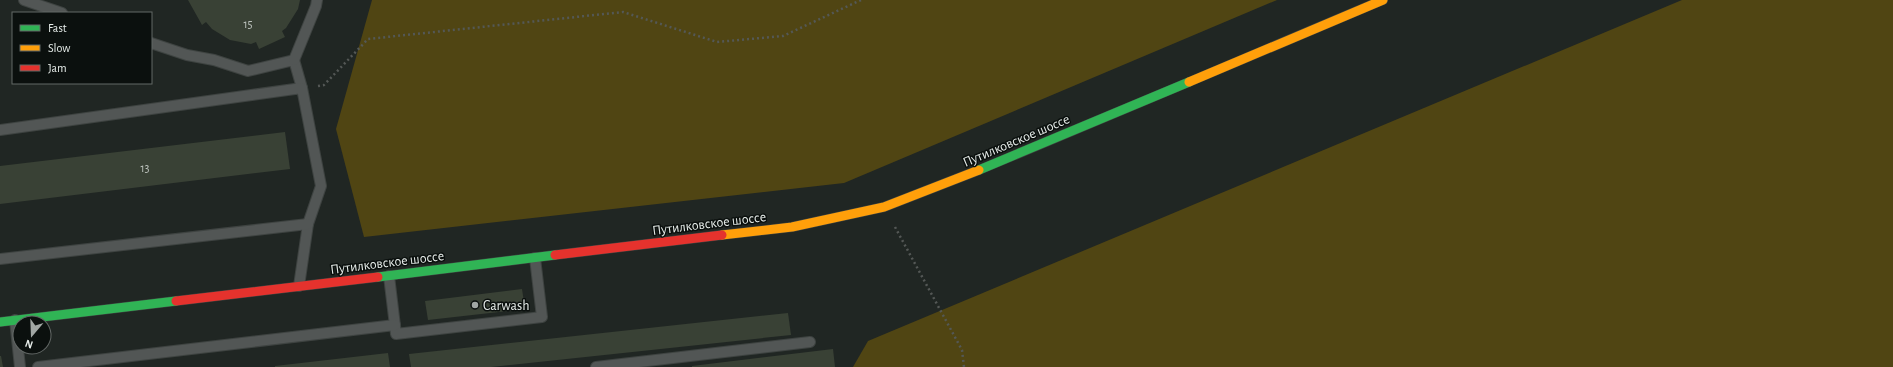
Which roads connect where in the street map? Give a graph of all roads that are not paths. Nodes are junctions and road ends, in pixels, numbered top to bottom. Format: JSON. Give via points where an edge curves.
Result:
{"nodes":[{"id":1,"x":24,"y":0,"type":"edge"},
{"id":2,"x":317,"y":0,"type":"edge"},
{"id":3,"x":1382,"y":0,"type":"edge"},
{"id":4,"x":59,"y":12,"type":"edge"},
{"id":5,"x":152,"y":43,"type":"edge"},
{"id":6,"x":294,"y":60,"type":"junction"},
{"id":7,"x":302,"y":88,"type":"junction"},
{"id":8,"x":0,"y":130,"type":"edge"},
{"id":9,"x":308,"y":224,"type":"junction"},
{"id":10,"x":535,"y":258,"type":"junction"},
{"id":11,"x":0,"y":259,"type":"edge"},
{"id":12,"x":389,"y":276,"type":"junction"},
{"id":13,"x":299,"y":286,"type":"junction"},
{"id":14,"x":52,"y":316,"type":"edge"},
{"id":15,"x":12,"y":320,"type":"edge"},
{"id":16,"x":0,"y":322,"type":"edge"},
{"id":17,"x":395,"y":325,"type":"junction"},
{"id":18,"x":810,"y":342,"type":"dead end"},
{"id":19,"x":19,"y":355,"type":"edge"},
{"id":20,"x":20,"y":367,"type":"edge"},
{"id":21,"x":38,"y":367,"type":"edge"},
{"id":22,"x":596,"y":367,"type":"edge"}],
"edges":[{"from":1,"to":4,"type":"lane"},
{"from":2,"to":6,"type":"lane"},
{"from":3,"to":10,"type":"main road","name":"Путилковское шоссе","via":[[958,179],[884,207],[792,227]]},
{"from":5,"to":6,"type":"lane","via":[[248,71]]},
{"from":6,"to":7,"type":"lane"},
{"from":7,"to":8,"type":"lane"},
{"from":7,"to":9,"type":"lane","via":[[321,186]]},
{"from":9,"to":11,"type":"lane"},
{"from":9,"to":13,"type":"lane"},
{"from":10,"to":12,"type":"main road","name":"Путилковское шоссе"},
{"from":10,"to":17,"type":"lane","via":[[542,317],[396,334]]},
{"from":12,"to":13,"type":"main road","name":"Путилковское шоссе"},
{"from":12,"to":17,"type":"lane"},
{"from":13,"to":14,"type":"main road","name":"Путилковское шоссе"},
{"from":15,"to":16,"type":"main road","name":"Путилковское шоссе"},
{"from":17,"to":21,"type":"lane"},
{"from":18,"to":22,"type":"lane"},
{"from":19,"to":20,"type":"lane"}]}
